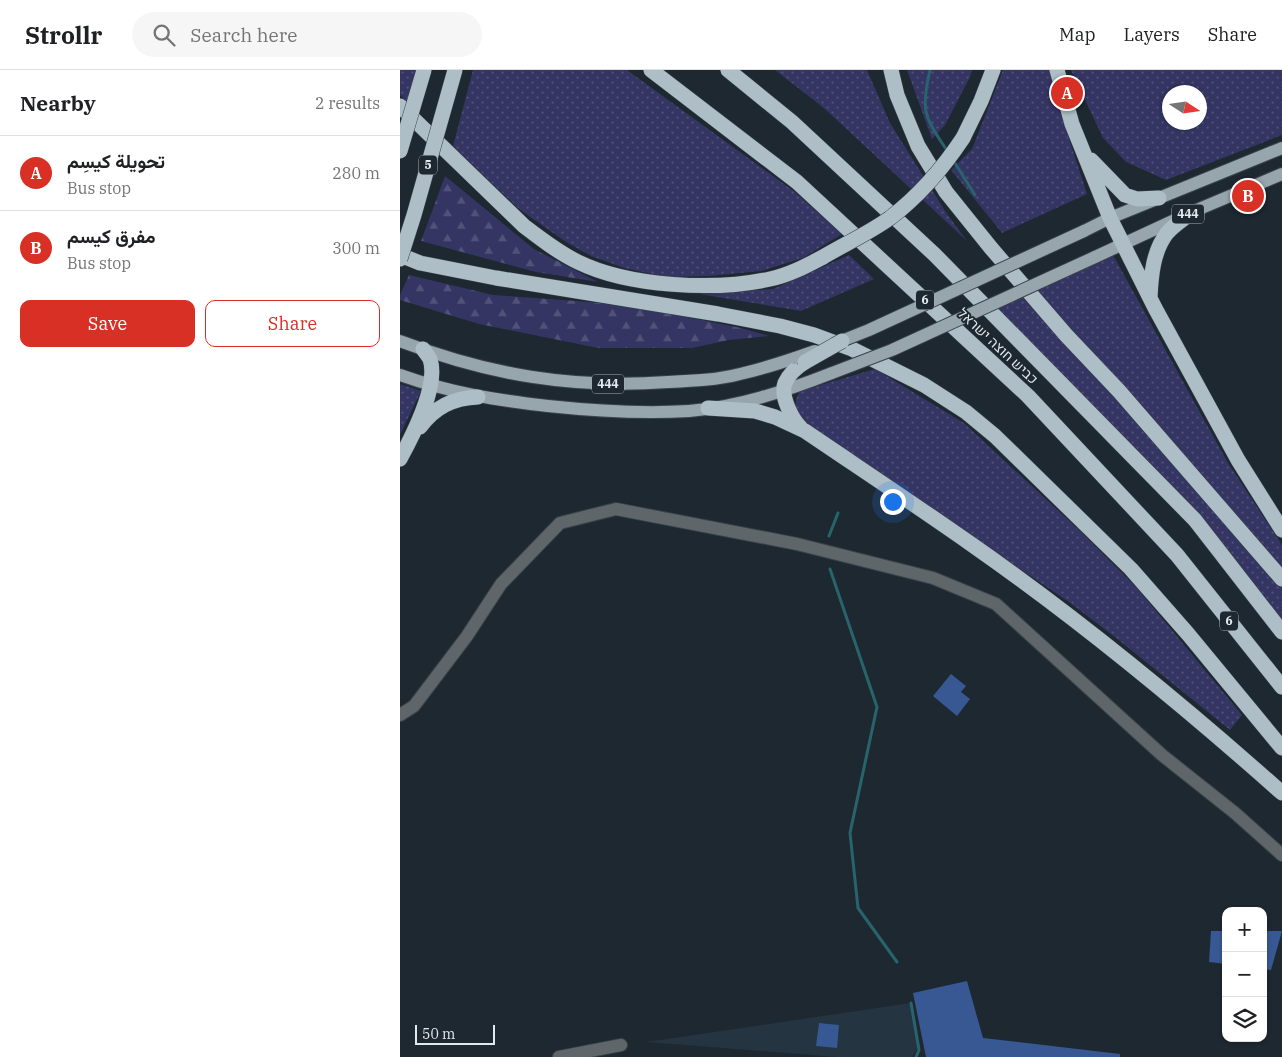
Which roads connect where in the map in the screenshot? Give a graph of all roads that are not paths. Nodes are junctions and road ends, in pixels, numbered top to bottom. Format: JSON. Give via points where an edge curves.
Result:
{"nodes":[{"id":1,"x":424,"y":70,"type":"edge"},
{"id":2,"x":454,"y":70,"type":"edge"},
{"id":3,"x":651,"y":70,"type":"edge"},
{"id":4,"x":728,"y":70,"type":"edge"},
{"id":5,"x":891,"y":70,"type":"edge"},
{"id":6,"x":993,"y":70,"type":"edge"},
{"id":7,"x":1057,"y":70,"type":"edge"},
{"id":8,"x":400,"y":106,"type":"edge"},
{"id":9,"x":1282,"y":148,"type":"edge"},
{"id":10,"x":400,"y":151,"type":"edge"},
{"id":11,"x":1084,"y":152,"type":"junction"},
{"id":12,"x":1282,"y":174,"type":"edge"},
{"id":13,"x":1159,"y":198,"type":"junction"},
{"id":14,"x":1192,"y":212,"type":"junction"},
{"id":15,"x":1110,"y":218,"type":"junction"},
{"id":16,"x":1123,"y":244,"type":"junction"},
{"id":17,"x":400,"y":255,"type":"edge"},
{"id":18,"x":400,"y":259,"type":"edge"},
{"id":19,"x":1150,"y":300,"type":"junction"},
{"id":20,"x":400,"y":341,"type":"edge"},
{"id":21,"x":842,"y":341,"type":"joint"},
{"id":22,"x":423,"y":349,"type":"junction"},
{"id":23,"x":800,"y":360,"type":"junction"},
{"id":24,"x":400,"y":375,"type":"edge"},
{"id":25,"x":430,"y":386,"type":"junction"},
{"id":26,"x":784,"y":390,"type":"junction"},
{"id":27,"x":478,"y":397,"type":"junction"},
{"id":28,"x":708,"y":408,"type":"junction"},
{"id":29,"x":805,"y":431,"type":"junction"},
{"id":30,"x":410,"y":440,"type":"junction"},
{"id":31,"x":400,"y":459,"type":"edge"},
{"id":32,"x":1282,"y":530,"type":"edge"},
{"id":33,"x":1282,"y":579,"type":"edge"},
{"id":34,"x":1282,"y":632,"type":"edge"},
{"id":35,"x":1282,"y":688,"type":"edge"},
{"id":36,"x":400,"y":715,"type":"edge"},
{"id":37,"x":1282,"y":748,"type":"edge"},
{"id":38,"x":1282,"y":794,"type":"edge"},
{"id":39,"x":1282,"y":855,"type":"edge"},
{"id":40,"x":622,"y":1045,"type":"dead end"},
{"id":41,"x":559,"y":1057,"type":"edge"}],
"edges":[{"from":1,"to":10,"type":"highway","number":"5","bridge":true},
{"from":2,"to":18,"type":"highway","number":"5","bridge":true},
{"from":3,"to":35,"type":"highway","name":"כביש חוצה ישראל","number":"6","via":[[797,182],[1028,396],[1177,555]]},
{"from":4,"to":34,"type":"highway","name":"כביש חוצה ישראל","via":[[792,122],[948,268],[1194,520]]},
{"from":5,"to":33,"type":"highway","via":[[918,146],[946,192],[1066,335],[1119,391]]},
{"from":6,"to":8,"type":"highway","bridge":true,"via":[[963,138],[947,162],[896,212],[823,257],[788,274],[737,285],[661,283],[617,276],[579,263],[524,226]]},
{"from":7,"to":11,"type":"highway","via":[[1072,124]]},
{"from":9,"to":13,"type":"main road","number":"444"},
{"from":11,"to":13,"type":"highway","via":[[1125,194],[1137,199]]},
{"from":11,"to":15,"type":"highway"},
{"from":12,"to":14,"type":"main road","number":"444"},
{"from":13,"to":15,"type":"main road","number":"444"},
{"from":14,"to":16,"type":"main road","number":"444"},
{"from":14,"to":19,"type":"highway","via":[[1168,232],[1159,246],[1151,274]]},
{"from":15,"to":16,"type":"highway"},
{"from":15,"to":21,"type":"main road","number":"444","bridge":true},
{"from":16,"to":19,"type":"highway"},
{"from":16,"to":26,"type":"main road","number":"444","bridge":true,"via":[[892,350]]},
{"from":17,"to":37,"type":"highway","via":[[496,278],[780,326],[852,349],[924,385],[966,412],[995,436],[1131,568]]},
{"from":19,"to":32,"type":"highway","via":[[1238,460]]},
{"from":20,"to":22,"type":"main road","number":"444"},
{"from":21,"to":23,"type":"highway","bridge":true},
{"from":22,"to":23,"type":"main road","number":"444","via":[[452,360],[515,374],[564,382],[632,385],[739,375]]},
{"from":22,"to":25,"type":"highway","via":[[430,358]]},
{"from":23,"to":26,"type":"highway"},
{"from":24,"to":25,"type":"main road","number":"444"},
{"from":25,"to":27,"type":"main road","number":"444"},
{"from":25,"to":30,"type":"highway"},
{"from":26,"to":28,"type":"main road","number":"444"},
{"from":26,"to":29,"type":"highway","via":[[788,408]]},
{"from":27,"to":28,"type":"main road","number":"444","via":[[625,412]]},
{"from":27,"to":30,"type":"highway","via":[[442,405]]},
{"from":28,"to":29,"type":"highway","via":[[755,412]]},
{"from":29,"to":38,"type":"highway","via":[[972,545],[1093,634]]},
{"from":30,"to":31,"type":"highway"},
{"from":36,"to":39,"type":"street","via":[[414,706],[502,584],[560,523],[616,509],[797,544],[933,578],[996,604],[1162,755]]},
{"from":40,"to":41,"type":"street"}]}
